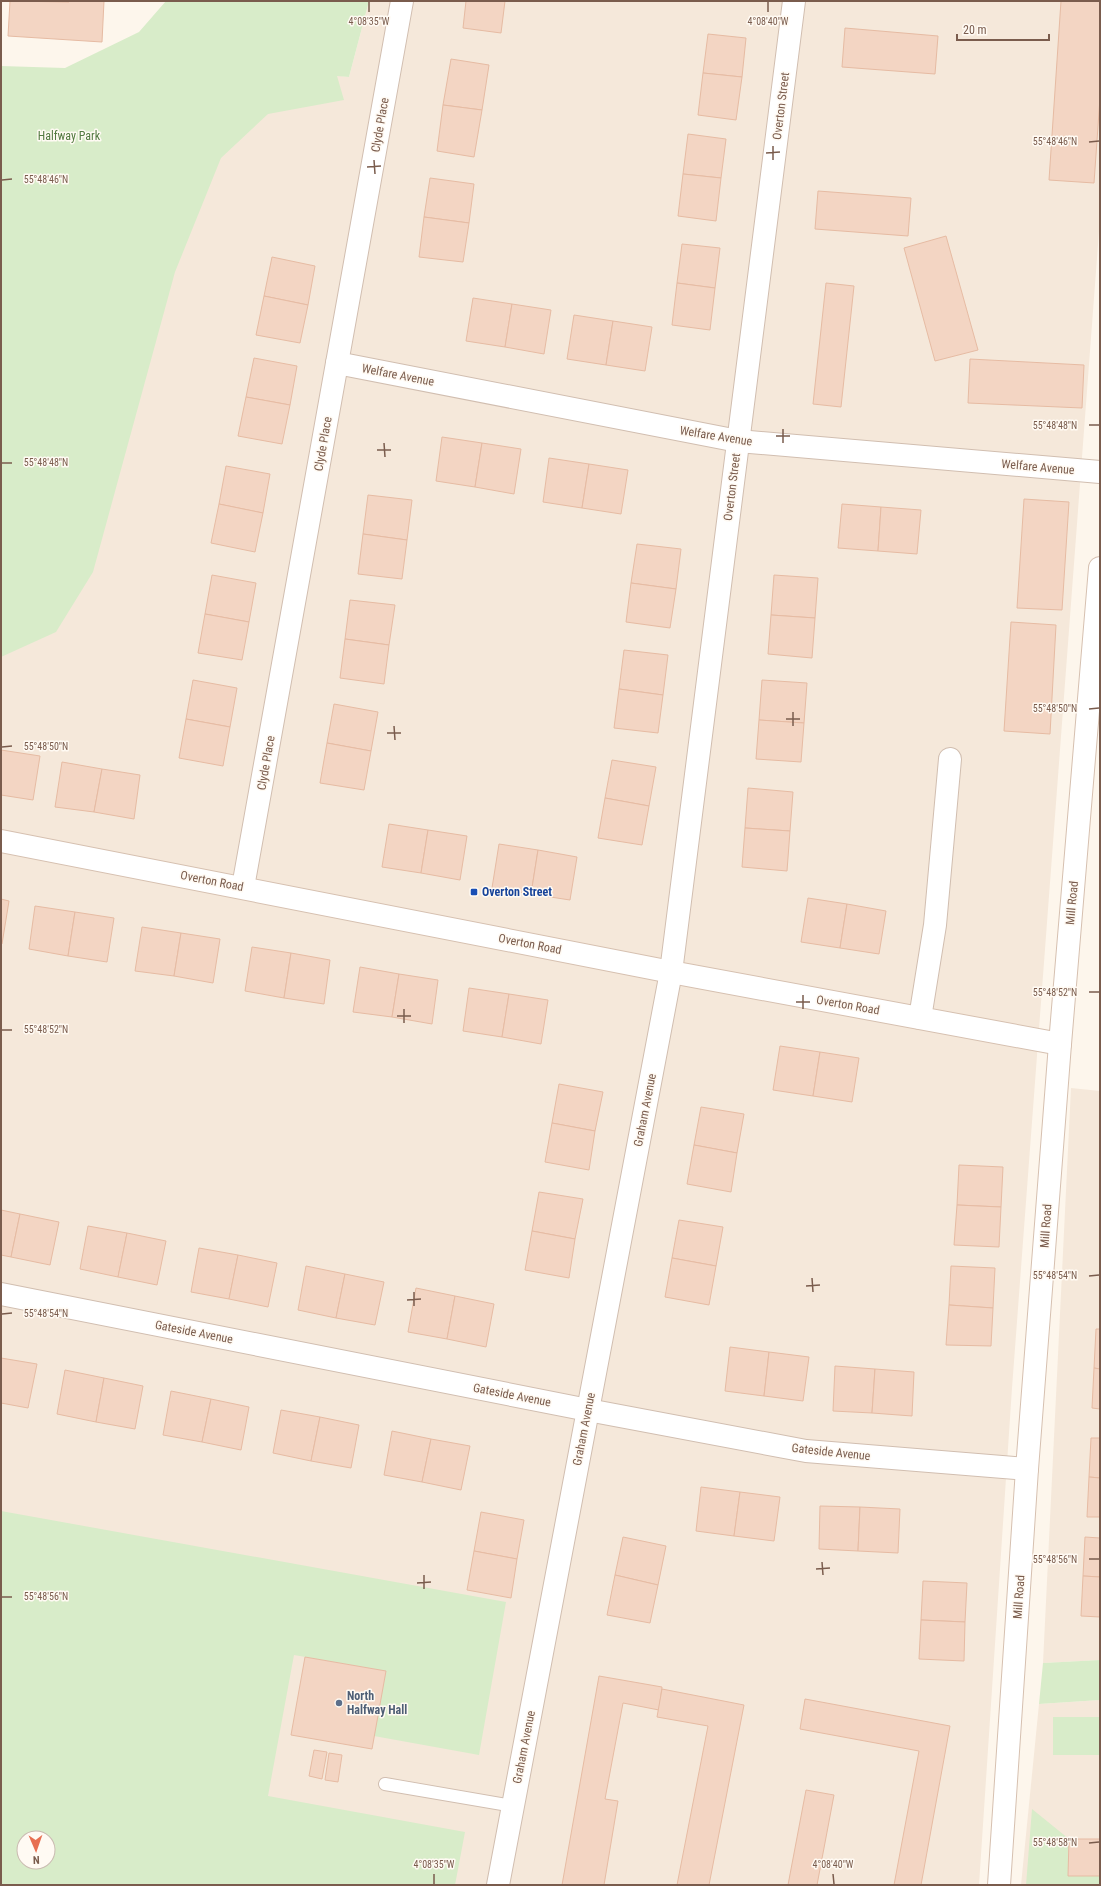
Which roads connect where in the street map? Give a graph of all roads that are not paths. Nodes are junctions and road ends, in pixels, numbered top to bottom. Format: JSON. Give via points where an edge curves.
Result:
{"nodes":[{"id":1,"x":402,"y":1,"type":"edge"},
{"id":2,"x":794,"y":1,"type":"edge"},
{"id":3,"x":337,"y":364,"type":"junction"},
{"id":4,"x":738,"y":441,"type":"junction"},
{"id":5,"x":1100,"y":472,"type":"edge"},
{"id":6,"x":1100,"y":568,"type":"edge"},
{"id":7,"x":950,"y":758,"type":"dead end"},
{"id":8,"x":1,"y":841,"type":"edge"},
{"id":9,"x":244,"y":887,"type":"junction"},
{"id":10,"x":671,"y":972,"type":"junction"},
{"id":11,"x":920,"y":1018,"type":"junction"},
{"id":12,"x":1060,"y":1044,"type":"junction"},
{"id":13,"x":1,"y":1294,"type":"edge"},
{"id":14,"x":588,"y":1410,"type":"junction"},
{"id":15,"x":1027,"y":1469,"type":"junction"},
{"id":16,"x":384,"y":1784,"type":"dead end"},
{"id":17,"x":513,"y":1806,"type":"junction"},
{"id":18,"x":498,"y":1885,"type":"edge"},
{"id":19,"x":999,"y":1885,"type":"edge"}],
"edges":[{"from":1,"to":3,"type":"street","name":"Clyde Place"},
{"from":2,"to":4,"type":"street","name":"Overton Street"},
{"from":3,"to":4,"type":"street","name":"Welfare Avenue"},
{"from":3,"to":9,"type":"street","name":"Clyde Place"},
{"from":4,"to":5,"type":"street","name":"Welfare Avenue"},
{"from":4,"to":10,"type":"street","name":"Overton Street"},
{"from":6,"to":12,"type":"street","name":"Mill Road"},
{"from":7,"to":11,"type":"street","via":[[935,925]]},
{"from":8,"to":9,"type":"street","name":"Overton Road"},
{"from":9,"to":10,"type":"street","name":"Overton Road"},
{"from":10,"to":11,"type":"street","name":"Overton Road"},
{"from":10,"to":14,"type":"street","name":"Graham Avenue"},
{"from":11,"to":12,"type":"street","name":"Overton Road"},
{"from":12,"to":15,"type":"street","name":"Mill Road"},
{"from":13,"to":14,"type":"street","name":"Gateside Avenue"},
{"from":14,"to":15,"type":"street","name":"Gateside Avenue","via":[[806,1451]]},
{"from":14,"to":17,"type":"street","name":"Graham Avenue"},
{"from":15,"to":19,"type":"street","name":"Mill Road"},
{"from":16,"to":17,"type":"lane"},
{"from":17,"to":18,"type":"street","name":"Graham Avenue"}]}
